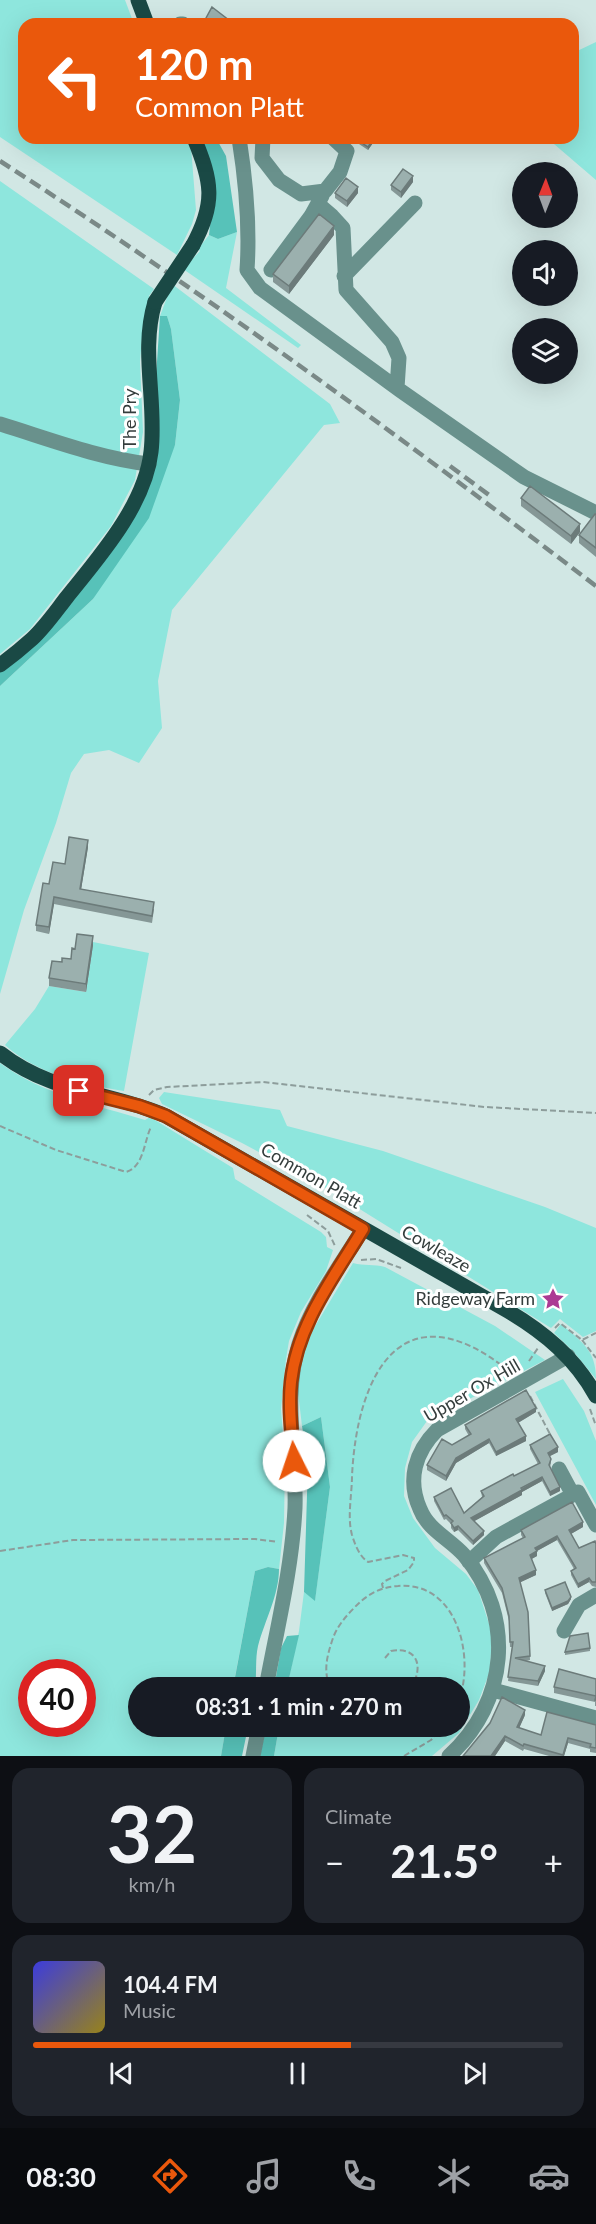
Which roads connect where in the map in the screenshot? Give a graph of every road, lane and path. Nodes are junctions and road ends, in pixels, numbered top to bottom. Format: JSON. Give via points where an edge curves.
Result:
{"nodes":[{"id":1,"x":138,"y":0,"type":"edge"},
{"id":2,"x":145,"y":18,"type":"edge"},
{"id":3,"x":196,"y":144,"type":"edge"},
{"id":4,"x":240,"y":144,"type":"edge"},
{"id":5,"x":262,"y":144,"type":"edge"},
{"id":6,"x":339,"y":144,"type":"edge"},
{"id":7,"x":321,"y":198,"type":"junction"},
{"id":8,"x":415,"y":203,"type":"dead end"},
{"id":9,"x":272,"y":270,"type":"dead end"},
{"id":10,"x":344,"y":276,"type":"junction"},
{"id":11,"x":397,"y":388,"type":"junction"},
{"id":12,"x":0,"y":424,"type":"edge"},
{"id":13,"x":149,"y":464,"type":"junction"},
{"id":14,"x":596,"y":513,"type":"edge"},
{"id":15,"x":0,"y":665,"type":"edge"},
{"id":16,"x":0,"y":1053,"type":"edge"},
{"id":17,"x":139,"y":1106,"type":"junction"},
{"id":18,"x":158,"y":1112,"type":"junction"},
{"id":19,"x":596,"y":1113,"type":"edge"},
{"id":20,"x":0,"y":1126,"type":"edge"},
{"id":21,"x":305,"y":1213,"type":"dead end"},
{"id":22,"x":363,"y":1229,"type":"junction"},
{"id":23,"x":348,"y":1253,"type":"junction"},
{"id":24,"x":405,"y":1270,"type":"dead end"},
{"id":25,"x":582,"y":1340,"type":"dead end"},
{"id":26,"x":539,"y":1348,"type":"dead end"},
{"id":27,"x":596,"y":1358,"type":"edge"},
{"id":28,"x":563,"y":1360,"type":"junction"},
{"id":29,"x":523,"y":1383,"type":"junction"},
{"id":30,"x":592,"y":1400,"type":"edge"},
{"id":31,"x":596,"y":1426,"type":"edge"},
{"id":32,"x":555,"y":1443,"type":"edge"},
{"id":33,"x":559,"y":1469,"type":"dead end"},
{"id":34,"x":575,"y":1493,"type":"junction"},
{"id":35,"x":596,"y":1525,"type":"edge"},
{"id":36,"x":291,"y":1545,"type":"junction"},
{"id":37,"x":0,"y":1551,"type":"edge"},
{"id":38,"x":469,"y":1562,"type":"junction"},
{"id":39,"x":383,"y":1588,"type":"junction"},
{"id":40,"x":596,"y":1595,"type":"edge"},
{"id":41,"x":564,"y":1631,"type":"dead end"},
{"id":42,"x":385,"y":1658,"type":"dead end"},
{"id":43,"x":268,"y":1677,"type":"edge"},
{"id":44,"x":326,"y":1677,"type":"edge"},
{"id":45,"x":416,"y":1677,"type":"edge"},
{"id":46,"x":464,"y":1677,"type":"edge"},
{"id":47,"x":493,"y":1690,"type":"junction"},
{"id":48,"x":596,"y":1718,"type":"edge"},
{"id":49,"x":257,"y":1737,"type":"edge"},
{"id":50,"x":434,"y":1737,"type":"edge"},
{"id":51,"x":253,"y":1756,"type":"edge"},
{"id":52,"x":404,"y":1756,"type":"edge"},
{"id":53,"x":449,"y":1756,"type":"edge"}],
"edges":[{"from":1,"to":2,"type":"main road"},
{"from":3,"to":13,"type":"main road","name":"The Pry","bridge":true,"via":[[209,189],[206,218],[155,302],[151,316]]},
{"from":4,"to":11,"type":"street","via":[[247,202],[247,270],[260,288]]},
{"from":5,"to":7,"type":"street","via":[[262,158],[279,180],[301,194]]},
{"from":6,"to":7,"type":"street","via":[[347,151],[340,172]]},
{"from":7,"to":9,"type":"street"},
{"from":7,"to":10,"type":"street","via":[[343,228]]},
{"from":8,"to":10,"type":"street"},
{"from":10,"to":11,"type":"street","via":[[346,290],[392,342],[399,358]]},
{"from":11,"to":14,"type":"street","via":[[524,477]]},
{"from":12,"to":13,"type":"street","via":[[93,454]]},
{"from":13,"to":15,"type":"main road","name":"The Pry","via":[[134,504],[81,580],[34,637]]},
{"from":16,"to":17,"type":"main road","name":"Common Platt","via":[[62,1086]]},
{"from":17,"to":18,"type":"main road","name":"Common Platt"},
{"from":17,"to":19,"type":"path","via":[[154,1090],[167,1087],[262,1082],[464,1105]]},
{"from":18,"to":20,"type":"path","via":[[137,1164],[126,1172],[56,1150]]},
{"from":18,"to":22,"type":"main road","name":"Common Platt"},
{"from":21,"to":23,"type":"path","via":[[328,1231],[335,1246]]},
{"from":22,"to":23,"type":"street","name":"Common Platt"},
{"from":22,"to":28,"type":"main road","name":"Cowleaze","via":[[526,1322],[548,1337]]},
{"from":23,"to":24,"type":"path","via":[[361,1260],[382,1260]]},
{"from":23,"to":36,"type":"street","name":"Common Platt","via":[[307,1323],[294,1365],[290,1400],[295,1485]]},
{"from":25,"to":27,"type":"path"},
{"from":26,"to":28,"type":"path"},
{"from":28,"to":29,"type":"street","name":"Upper Ox Hill"},
{"from":28,"to":30,"type":"main road","name":"Cowleaze","via":[[582,1373]]},
{"from":29,"to":32,"type":"path"},
{"from":29,"to":38,"type":"street","name":"Upper Ox Hill","via":[[437,1430],[418,1456],[414,1481],[420,1510]]},
{"from":29,"to":39,"type":"path","via":[[480,1350],[442,1339],[410,1342],[395,1350],[381,1365],[362,1404],[356,1430],[351,1534],[368,1562],[403,1555],[414,1558],[408,1570],[385,1581]]},
{"from":30,"to":31,"type":"path"},
{"from":33,"to":34,"type":"street"},
{"from":34,"to":35,"type":"street"},
{"from":34,"to":38,"type":"street","via":[[496,1537]]},
{"from":36,"to":37,"type":"path","via":[[255,1539],[73,1540]]},
{"from":36,"to":43,"type":"street","name":"Common Platt"},
{"from":38,"to":47,"type":"street","name":"Upper Ox Hill","via":[[495,1616],[499,1652]]},
{"from":39,"to":44,"type":"path","via":[[360,1602],[335,1633]]},
{"from":39,"to":46,"type":"path","via":[[403,1585],[426,1590],[450,1612],[463,1642]]},
{"from":40,"to":41,"type":"street","via":[[579,1605]]},
{"from":42,"to":45,"type":"path","via":[[400,1649],[412,1654],[417,1660]]},
{"from":47,"to":48,"type":"street"},
{"from":47,"to":53,"type":"street","name":"Upper Ox Hill","via":[[472,1731]]},
{"from":49,"to":51,"type":"street"},
{"from":50,"to":52,"type":"path"}]}
